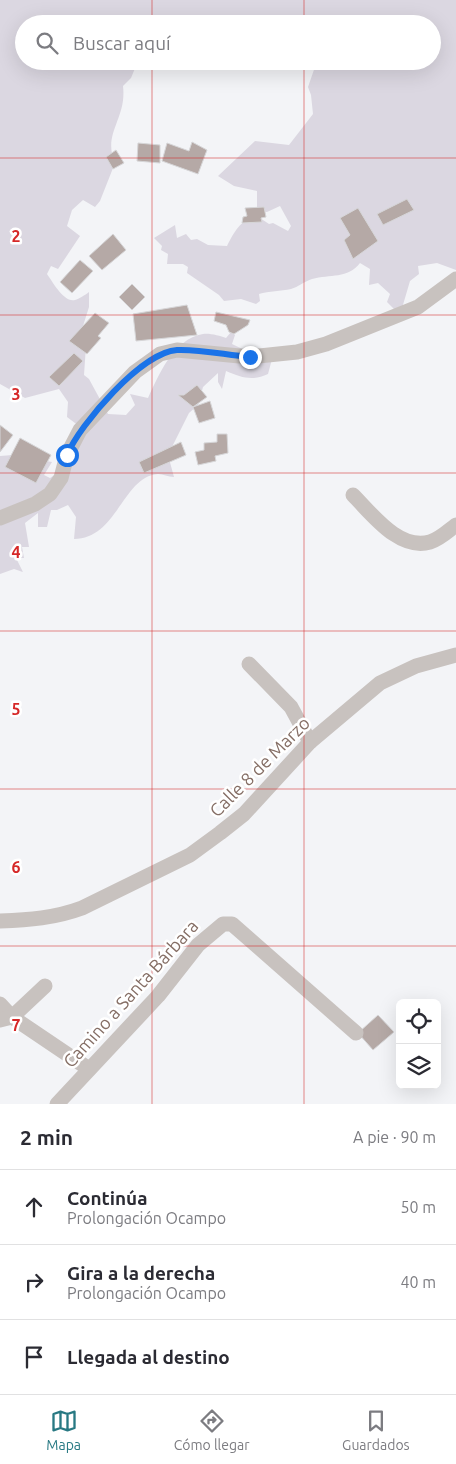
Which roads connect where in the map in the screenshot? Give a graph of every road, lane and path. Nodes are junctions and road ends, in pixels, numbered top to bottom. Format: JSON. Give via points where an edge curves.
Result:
{"nodes":[{"id":1,"x":456,"y":279,"type":"edge"},
{"id":2,"x":353,"y":495,"type":"dead end"},
{"id":3,"x":0,"y":518,"type":"edge"},
{"id":4,"x":456,"y":525,"type":"edge"},
{"id":5,"x":456,"y":655,"type":"edge"},
{"id":6,"x":249,"y":664,"type":"dead end"},
{"id":7,"x":310,"y":742,"type":"junction"},
{"id":8,"x":0,"y":921,"type":"edge"},
{"id":9,"x":45,"y":986,"type":"dead end"},
{"id":10,"x":0,"y":1004,"type":"edge"},
{"id":11,"x":6,"y":1018,"type":"edge"},
{"id":12,"x":356,"y":1033,"type":"dead end"},
{"id":13,"x":89,"y":1069,"type":"junction"},
{"id":14,"x":57,"y":1104,"type":"edge"}],
"edges":[{"from":1,"to":3,"type":"street","via":[[418,307],[326,344],[297,352],[250,357],[177,350],[160,354],[135,372],[80,430],[67,455],[61,478],[50,494],[35,504]]},
{"from":2,"to":4,"type":"street","via":[[385,527],[406,540],[429,543]]},
{"from":5,"to":7,"type":"street","name":"Calle 8 de Marzo","via":[[416,666],[380,683]]},
{"from":6,"to":7,"type":"street","via":[[291,708]]},
{"from":7,"to":8,"type":"street","name":"Calle 8 de Marzo","via":[[244,814],[190,855],[64,915]]},
{"from":9,"to":11,"type":"street"},
{"from":10,"to":11,"type":"street"},
{"from":11,"to":13,"type":"street"},
{"from":12,"to":13,"type":"street","name":"Camino a Santa Bárbara","via":[[232,924],[223,924],[210,933],[158,996]]},
{"from":13,"to":14,"type":"street","name":"Camino a Santa Bárbara"}]}
